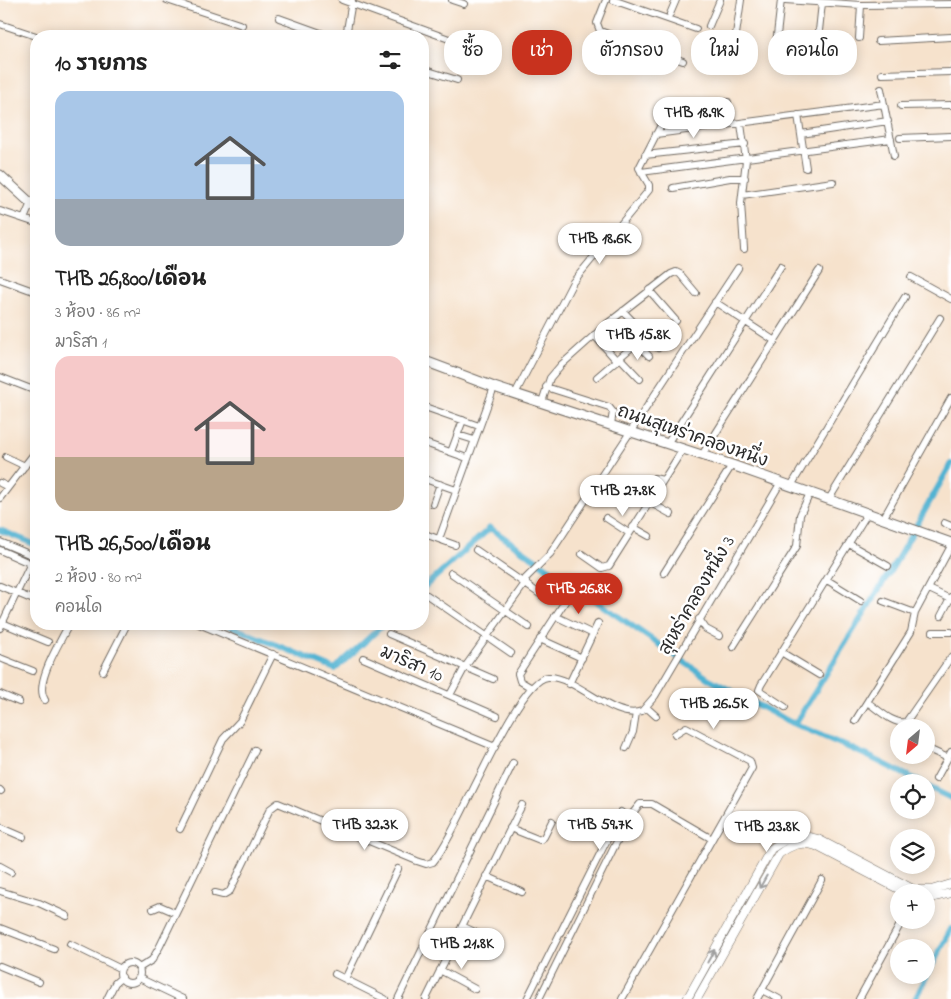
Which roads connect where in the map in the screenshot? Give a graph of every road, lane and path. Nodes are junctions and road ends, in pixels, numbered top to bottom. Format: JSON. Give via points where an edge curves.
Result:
{"nodes":[{"id":1,"x":168,"y":0,"type":"edge"},
{"id":2,"x":342,"y":0,"type":"edge"},
{"id":3,"x":452,"y":0,"type":"edge"},
{"id":4,"x":606,"y":0,"type":"edge"},
{"id":5,"x":613,"y":0,"type":"edge"},
{"id":6,"x":676,"y":0,"type":"edge"},
{"id":7,"x":720,"y":0,"type":"edge"},
{"id":8,"x":741,"y":0,"type":"edge"},
{"id":9,"x":781,"y":0,"type":"edge"},
{"id":10,"x":785,"y":0,"type":"edge"},
{"id":11,"x":804,"y":1,"type":"edge"},
{"id":12,"x":352,"y":2,"type":"edge"},
{"id":13,"x":822,"y":3,"type":"junction"},
{"id":14,"x":464,"y":4,"type":"dead end"},
{"id":15,"x":951,"y":4,"type":"edge"},
{"id":16,"x":862,"y":5,"type":"junction"},
{"id":17,"x":670,"y":14,"type":"dead end"},
{"id":18,"x":279,"y":18,"type":"dead end"},
{"id":19,"x":0,"y":24,"type":"edge"},
{"id":20,"x":242,"y":25,"type":"dead end"},
{"id":21,"x":709,"y":26,"type":"dead end"},
{"id":22,"x":696,"y":29,"type":"dead end"},
{"id":23,"x":312,"y":30,"type":"edge"},
{"id":24,"x":347,"y":30,"type":"edge"},
{"id":25,"x":426,"y":30,"type":"edge"},
{"id":26,"x":737,"y":30,"type":"edge"},
{"id":27,"x":778,"y":30,"type":"edge"},
{"id":28,"x":819,"y":30,"type":"edge"},
{"id":29,"x":429,"y":31,"type":"edge"},
{"id":30,"x":30,"y":34,"type":"edge"},
{"id":31,"x":444,"y":37,"type":"edge"},
{"id":32,"x":951,"y":37,"type":"edge"},
{"id":33,"x":859,"y":38,"type":"dead end"},
{"id":34,"x":878,"y":41,"type":"dead end"},
{"id":35,"x":683,"y":61,"type":"dead end"},
{"id":36,"x":429,"y":71,"type":"edge"},
{"id":37,"x":951,"y":72,"type":"edge"},
{"id":38,"x":882,"y":74,"type":"dead end"},
{"id":39,"x":457,"y":80,"type":"dead end"},
{"id":40,"x":881,"y":89,"type":"dead end"},
{"id":41,"x":728,"y":102,"type":"dead end"},
{"id":42,"x":884,"y":104,"type":"junction"},
{"id":43,"x":951,"y":105,"type":"edge"},
{"id":44,"x":900,"y":106,"type":"dead end"},
{"id":45,"x":798,"y":115,"type":"junction"},
{"id":46,"x":888,"y":121,"type":"junction"},
{"id":47,"x":741,"y":124,"type":"junction"},
{"id":48,"x":656,"y":134,"type":"junction"},
{"id":49,"x":801,"y":134,"type":"junction"},
{"id":50,"x":951,"y":136,"type":"edge"},
{"id":51,"x":900,"y":138,"type":"dead end"},
{"id":52,"x":891,"y":139,"type":"junction"},
{"id":53,"x":745,"y":144,"type":"junction"},
{"id":54,"x":804,"y":152,"type":"junction"},
{"id":55,"x":645,"y":156,"type":"junction"},
{"id":56,"x":894,"y":156,"type":"dead end"},
{"id":57,"x":746,"y":160,"type":"junction"},
{"id":58,"x":806,"y":168,"type":"dead end"},
{"id":59,"x":641,"y":172,"type":"junction"},
{"id":60,"x":0,"y":174,"type":"edge"},
{"id":61,"x":745,"y":178,"type":"junction"},
{"id":62,"x":834,"y":182,"type":"dead end"},
{"id":63,"x":673,"y":188,"type":"dead end"},
{"id":64,"x":742,"y":195,"type":"junction"},
{"id":65,"x":30,"y":202,"type":"edge"},
{"id":66,"x":0,"y":211,"type":"edge"},
{"id":67,"x":30,"y":211,"type":"edge"},
{"id":68,"x":24,"y":219,"type":"junction"},
{"id":69,"x":30,"y":221,"type":"edge"},
{"id":70,"x":744,"y":249,"type":"dead end"},
{"id":71,"x":781,"y":266,"type":"dead end"},
{"id":72,"x":738,"y":268,"type":"dead end"},
{"id":73,"x":819,"y":272,"type":"dead end"},
{"id":74,"x":911,"y":277,"type":"dead end"},
{"id":75,"x":0,"y":279,"type":"edge"},
{"id":76,"x":30,"y":290,"type":"edge"},
{"id":77,"x":649,"y":290,"type":"junction"},
{"id":78,"x":696,"y":293,"type":"dead end"},
{"id":79,"x":905,"y":297,"type":"dead end"},
{"id":80,"x":951,"y":299,"type":"edge"},
{"id":81,"x":715,"y":302,"type":"junction"},
{"id":82,"x":623,"y":311,"type":"junction"},
{"id":83,"x":940,"y":318,"type":"dead end"},
{"id":84,"x":676,"y":321,"type":"dead end"},
{"id":85,"x":744,"y":321,"type":"junction"},
{"id":86,"x":594,"y":335,"type":"junction"},
{"id":87,"x":646,"y":335,"type":"junction"},
{"id":88,"x":775,"y":341,"type":"junction"},
{"id":89,"x":637,"y":344,"type":"junction"},
{"id":90,"x":658,"y":348,"type":"dead end"},
{"id":91,"x":649,"y":356,"type":"dead end"},
{"id":92,"x":619,"y":360,"type":"junction"},
{"id":93,"x":429,"y":363,"type":"edge"},
{"id":94,"x":0,"y":377,"type":"edge"},
{"id":95,"x":597,"y":377,"type":"dead end"},
{"id":96,"x":640,"y":379,"type":"dead end"},
{"id":97,"x":494,"y":387,"type":"junction"},
{"id":98,"x":546,"y":387,"type":"junction"},
{"id":99,"x":30,"y":389,"type":"edge"},
{"id":100,"x":515,"y":394,"type":"junction"},
{"id":101,"x":951,"y":398,"type":"edge"},
{"id":102,"x":542,"y":402,"type":"junction"},
{"id":103,"x":429,"y":408,"type":"edge"},
{"id":104,"x":463,"y":420,"type":"junction"},
{"id":105,"x":611,"y":424,"type":"junction"},
{"id":106,"x":479,"y":426,"type":"junction"},
{"id":107,"x":630,"y":430,"type":"junction"},
{"id":108,"x":458,"y":435,"type":"junction"},
{"id":109,"x":474,"y":440,"type":"junction"},
{"id":110,"x":429,"y":444,"type":"edge"},
{"id":111,"x":667,"y":444,"type":"junction"},
{"id":112,"x":683,"y":449,"type":"junction"},
{"id":113,"x":452,"y":452,"type":"junction"},
{"id":114,"x":702,"y":455,"type":"junction"},
{"id":115,"x":6,"y":457,"type":"dead end"},
{"id":116,"x":467,"y":458,"type":"junction"},
{"id":117,"x":30,"y":459,"type":"edge"},
{"id":118,"x":732,"y":465,"type":"junction"},
{"id":119,"x":25,"y":466,"type":"junction"},
{"id":120,"x":429,"y":480,"type":"edge"},
{"id":121,"x":663,"y":480,"type":"junction"},
{"id":122,"x":626,"y":481,"type":"dead end"},
{"id":123,"x":781,"y":482,"type":"junction"},
{"id":124,"x":0,"y":483,"type":"edge"},
{"id":125,"x":440,"y":484,"type":"junction"},
{"id":126,"x":791,"y":486,"type":"junction"},
{"id":127,"x":8,"y":487,"type":"junction"},
{"id":128,"x":456,"y":490,"type":"junction"},
{"id":129,"x":642,"y":492,"type":"junction"},
{"id":130,"x":810,"y":493,"type":"junction"},
{"id":131,"x":0,"y":498,"type":"edge"},
{"id":132,"x":650,"y":500,"type":"junction"},
{"id":133,"x":829,"y":500,"type":"junction"},
{"id":134,"x":434,"y":504,"type":"dead end"},
{"id":135,"x":671,"y":514,"type":"dead end"},
{"id":136,"x":867,"y":514,"type":"junction"},
{"id":137,"x":606,"y":518,"type":"dead end"},
{"id":138,"x":883,"y":519,"type":"junction"},
{"id":139,"x":944,"y":523,"type":"dead end"},
{"id":140,"x":951,"y":526,"type":"edge"},
{"id":141,"x":631,"y":530,"type":"junction"},
{"id":142,"x":429,"y":535,"type":"edge"},
{"id":143,"x":649,"y":536,"type":"dead end"},
{"id":144,"x":439,"y":539,"type":"junction"},
{"id":145,"x":0,"y":542,"type":"edge"},
{"id":146,"x":849,"y":544,"type":"junction"},
{"id":147,"x":455,"y":545,"type":"dead end"},
{"id":148,"x":951,"y":545,"type":"edge"},
{"id":149,"x":0,"y":550,"type":"edge"},
{"id":150,"x":476,"y":550,"type":"dead end"},
{"id":151,"x":30,"y":554,"type":"edge"},
{"id":152,"x":582,"y":554,"type":"dead end"},
{"id":153,"x":30,"y":562,"type":"edge"},
{"id":154,"x":888,"y":566,"type":"dead end"},
{"id":155,"x":30,"y":570,"type":"edge"},
{"id":156,"x":451,"y":573,"type":"dead end"},
{"id":157,"x":664,"y":573,"type":"dead end"},
{"id":158,"x":827,"y":580,"type":"junction"},
{"id":159,"x":524,"y":584,"type":"junction"},
{"id":160,"x":0,"y":586,"type":"edge"},
{"id":161,"x":929,"y":589,"type":"junction"},
{"id":162,"x":16,"y":593,"type":"junction"},
{"id":163,"x":429,"y":596,"type":"edge"},
{"id":164,"x":950,"y":598,"type":"edge"},
{"id":165,"x":30,"y":599,"type":"edge"},
{"id":166,"x":547,"y":599,"type":"dead end"},
{"id":167,"x":566,"y":600,"type":"dead end"},
{"id":168,"x":861,"y":601,"type":"dead end"},
{"id":169,"x":883,"y":601,"type":"dead end"},
{"id":170,"x":505,"y":610,"type":"junction"},
{"id":171,"x":915,"y":614,"type":"junction"},
{"id":172,"x":555,"y":616,"type":"junction"},
{"id":173,"x":941,"y":616,"type":"dead end"},
{"id":174,"x":699,"y":619,"type":"junction"},
{"id":175,"x":598,"y":623,"type":"dead end"},
{"id":176,"x":1,"y":624,"type":"edge"},
{"id":177,"x":529,"y":627,"type":"dead end"},
{"id":178,"x":66,"y":630,"type":"edge"},
{"id":179,"x":124,"y":630,"type":"edge"},
{"id":180,"x":214,"y":630,"type":"edge"},
{"id":181,"x":932,"y":632,"type":"dead end"},
{"id":182,"x":951,"y":632,"type":"edge"},
{"id":183,"x":389,"y":634,"type":"dead end"},
{"id":184,"x":593,"y":634,"type":"junction"},
{"id":185,"x":719,"y":636,"type":"dead end"},
{"id":186,"x":487,"y":637,"type":"junction"},
{"id":187,"x":540,"y":638,"type":"junction"},
{"id":188,"x":48,"y":642,"type":"dead end"},
{"id":189,"x":734,"y":647,"type":"dead end"},
{"id":190,"x":781,"y":652,"type":"junction"},
{"id":191,"x":511,"y":653,"type":"dead end"},
{"id":192,"x":272,"y":654,"type":"junction"},
{"id":193,"x":951,"y":657,"type":"edge"},
{"id":194,"x":0,"y":658,"type":"edge"},
{"id":195,"x":363,"y":658,"type":"dead end"},
{"id":196,"x":582,"y":658,"type":"junction"},
{"id":197,"x":465,"y":667,"type":"junction"},
{"id":198,"x":103,"y":670,"type":"dead end"},
{"id":199,"x":33,"y":671,"type":"dead end"},
{"id":200,"x":819,"y":675,"type":"dead end"},
{"id":201,"x":493,"y":679,"type":"dead end"},
{"id":202,"x":569,"y":684,"type":"junction"},
{"id":203,"x":530,"y":687,"type":"junction"},
{"id":204,"x":0,"y":694,"type":"edge"},
{"id":205,"x":450,"y":695,"type":"junction"},
{"id":206,"x":45,"y":700,"type":"dead end"},
{"id":207,"x":19,"y":702,"type":"dead end"},
{"id":208,"x":867,"y":702,"type":"junction"},
{"id":209,"x":646,"y":706,"type":"junction"},
{"id":210,"x":785,"y":707,"type":"dead end"},
{"id":211,"x":636,"y":713,"type":"junction"},
{"id":212,"x":497,"y":716,"type":"dead end"},
{"id":213,"x":656,"y":716,"type":"dead end"},
{"id":214,"x":855,"y":721,"type":"dead end"},
{"id":215,"x":675,"y":734,"type":"dead end"},
{"id":216,"x":494,"y":747,"type":"junction"},
{"id":217,"x":626,"y":748,"type":"dead end"},
{"id":218,"x":256,"y":750,"type":"dead end"},
{"id":219,"x":935,"y":752,"type":"edge"},
{"id":220,"x":949,"y":759,"type":"edge"},
{"id":221,"x":513,"y":762,"type":"dead end"},
{"id":222,"x":936,"y":779,"type":"dead end"},
{"id":223,"x":522,"y":805,"type":"dead end"},
{"id":224,"x":621,"y":812,"type":"dead end"},
{"id":225,"x":552,"y":821,"type":"dead end"},
{"id":226,"x":0,"y":827,"type":"edge"},
{"id":227,"x":510,"y":828,"type":"junction"},
{"id":228,"x":180,"y":829,"type":"dead end"},
{"id":229,"x":23,"y":837,"type":"dead end"},
{"id":230,"x":712,"y":839,"type":"junction"},
{"id":231,"x":0,"y":866,"type":"edge"},
{"id":232,"x":398,"y":869,"type":"dead end"},
{"id":233,"x":11,"y":872,"type":"dead end"},
{"id":234,"x":486,"y":876,"type":"junction"},
{"id":235,"x":822,"y":880,"type":"dead end"},
{"id":236,"x":951,"y":884,"type":"edge"},
{"id":237,"x":890,"y":885,"type":"edge"},
{"id":238,"x":0,"y":891,"type":"edge"},
{"id":239,"x":215,"y":892,"type":"dead end"},
{"id":240,"x":522,"y":892,"type":"dead end"},
{"id":241,"x":951,"y":893,"type":"edge"},
{"id":242,"x":935,"y":897,"type":"edge"},
{"id":243,"x":153,"y":909,"type":"dead end"},
{"id":244,"x":176,"y":914,"type":"junction"},
{"id":245,"x":67,"y":916,"type":"dead end"},
{"id":246,"x":462,"y":926,"type":"junction"},
{"id":247,"x":0,"y":928,"type":"edge"},
{"id":248,"x":898,"y":929,"type":"edge"},
{"id":249,"x":496,"y":942,"type":"dead end"},
{"id":250,"x":70,"y":944,"type":"dead end"},
{"id":251,"x":54,"y":949,"type":"dead end"},
{"id":252,"x":0,"y":966,"type":"edge"},
{"id":253,"x":139,"y":968,"type":"junction"},
{"id":254,"x":121,"y":969,"type":"junction"},
{"id":255,"x":440,"y":970,"type":"junction"},
{"id":256,"x":335,"y":974,"type":"dead end"},
{"id":257,"x":122,"y":977,"type":"junction"},
{"id":258,"x":139,"y":978,"type":"junction"},
{"id":259,"x":345,"y":979,"type":"junction"},
{"id":260,"x":39,"y":982,"type":"dead end"},
{"id":261,"x":475,"y":989,"type":"dead end"},
{"id":262,"x":762,"y":990,"type":"junction"},
{"id":263,"x":371,"y":992,"type":"junction"},
{"id":264,"x":107,"y":999,"type":"edge"},
{"id":265,"x":183,"y":999,"type":"edge"},
{"id":266,"x":368,"y":999,"type":"edge"},
{"id":267,"x":385,"y":999,"type":"edge"},
{"id":268,"x":398,"y":999,"type":"edge"},
{"id":269,"x":426,"y":999,"type":"edge"},
{"id":270,"x":528,"y":999,"type":"edge"},
{"id":271,"x":539,"y":999,"type":"edge"},
{"id":272,"x":622,"y":999,"type":"edge"},
{"id":273,"x":687,"y":999,"type":"edge"},
{"id":274,"x":697,"y":999,"type":"edge"},
{"id":275,"x":756,"y":999,"type":"edge"},
{"id":276,"x":779,"y":999,"type":"edge"},
{"id":277,"x":859,"y":999,"type":"edge"}],
"edges":[{"from":1,"to":20,"type":"street"},
{"from":2,"to":12,"type":"street"},
{"from":3,"to":14,"type":"street"},
{"from":4,"to":35,"type":"street","via":[[597,23],[600,31]]},
{"from":5,"to":22,"type":"street"},
{"from":6,"to":17,"type":"street"},
{"from":7,"to":21,"type":"street"},
{"from":8,"to":26,"type":"street"},
{"from":9,"to":27,"type":"street"},
{"from":10,"to":11,"type":"street"},
{"from":11,"to":13,"type":"street"},
{"from":12,"to":24,"type":"street"},
{"from":12,"to":25,"type":"street"},
{"from":13,"to":16,"type":"street"},
{"from":13,"to":28,"type":"street"},
{"from":15,"to":16,"type":"street"},
{"from":16,"to":33,"type":"street"},
{"from":18,"to":23,"type":"street"},
{"from":19,"to":30,"type":"street"},
{"from":29,"to":31,"type":"street"},
{"from":32,"to":34,"type":"street"},
{"from":36,"to":39,"type":"street"},
{"from":37,"to":38,"type":"street"},
{"from":40,"to":42,"type":"street"},
{"from":41,"to":48,"type":"street","via":[[671,111]]},
{"from":42,"to":45,"type":"street"},
{"from":42,"to":46,"type":"street"},
{"from":43,"to":44,"type":"street"},
{"from":45,"to":47,"type":"street"},
{"from":45,"to":49,"type":"street"},
{"from":46,"to":49,"type":"street"},
{"from":46,"to":52,"type":"street"},
{"from":47,"to":48,"type":"street"},
{"from":47,"to":53,"type":"street"},
{"from":48,"to":55,"type":"street"},
{"from":49,"to":54,"type":"street"},
{"from":50,"to":51,"type":"street"},
{"from":52,"to":54,"type":"street"},
{"from":52,"to":56,"type":"street"},
{"from":53,"to":55,"type":"street"},
{"from":53,"to":57,"type":"street"},
{"from":54,"to":57,"type":"street"},
{"from":54,"to":58,"type":"street"},
{"from":55,"to":59,"type":"street","via":[[639,168]]},
{"from":57,"to":59,"type":"street"},
{"from":57,"to":61,"type":"street"},
{"from":59,"to":100,"type":"street","via":[[649,190],[573,282]]},
{"from":60,"to":65,"type":"main road"},
{"from":61,"to":63,"type":"street"},
{"from":61,"to":64,"type":"street"},
{"from":62,"to":64,"type":"street"},
{"from":64,"to":70,"type":"street"},
{"from":66,"to":68,"type":"street"},
{"from":67,"to":68,"type":"street"},
{"from":68,"to":69,"type":"street"},
{"from":71,"to":85,"type":"street"},
{"from":72,"to":81,"type":"street"},
{"from":73,"to":88,"type":"street"},
{"from":74,"to":80,"type":"street"},
{"from":75,"to":76,"type":"street"},
{"from":77,"to":78,"type":"street","via":[[676,272]]},
{"from":77,"to":82,"type":"street"},
{"from":77,"to":84,"type":"street"},
{"from":79,"to":126,"type":"street"},
{"from":81,"to":85,"type":"street"},
{"from":81,"to":107,"type":"street"},
{"from":82,"to":86,"type":"street"},
{"from":82,"to":87,"type":"street"},
{"from":83,"to":133,"type":"street"},
{"from":85,"to":88,"type":"street"},
{"from":85,"to":111,"type":"street"},
{"from":86,"to":92,"type":"street"},
{"from":86,"to":98,"type":"street","via":[[553,373]]},
{"from":87,"to":89,"type":"street"},
{"from":87,"to":90,"type":"street"},
{"from":88,"to":114,"type":"street"},
{"from":89,"to":91,"type":"street"},
{"from":89,"to":92,"type":"street"},
{"from":92,"to":95,"type":"street"},
{"from":92,"to":96,"type":"street"},
{"from":93,"to":97,"type":"main road","name":"ถนนสุเหร่าคลองหนึ่ง"},
{"from":94,"to":99,"type":"street"},
{"from":97,"to":100,"type":"main road","name":"ถนนสุเหร่าคลองหนึ่ง"},
{"from":97,"to":106,"type":"street"},
{"from":98,"to":102,"type":"street"},
{"from":98,"to":105,"type":"street","via":[[609,407],[613,412]]},
{"from":100,"to":102,"type":"main road","name":"ถนนสุเหร่าคลองหนึ่ง"},
{"from":101,"to":138,"type":"street"},
{"from":102,"to":105,"type":"main road","name":"ถนนสุเหร่าคลองหนึ่ง"},
{"from":103,"to":104,"type":"street"},
{"from":104,"to":106,"type":"street"},
{"from":104,"to":108,"type":"street"},
{"from":105,"to":107,"type":"main road","name":"ถนนสุเหร่าคลองหนึ่ง"},
{"from":106,"to":109,"type":"street"},
{"from":107,"to":111,"type":"main road","name":"ถนนสุเหร่าคลองหนึ่ง"},
{"from":107,"to":159,"type":"street","via":[[545,562],[525,579]]},
{"from":108,"to":109,"type":"street"},
{"from":108,"to":113,"type":"street"},
{"from":109,"to":116,"type":"street"},
{"from":110,"to":113,"type":"street"},
{"from":111,"to":112,"type":"main road","name":"ถนนสุเหร่าคลองหนึ่ง"},
{"from":112,"to":114,"type":"main road","name":"ถนนสุเหร่าคลองหนึ่ง"},
{"from":112,"to":121,"type":"street"},
{"from":113,"to":116,"type":"street"},
{"from":114,"to":118,"type":"main road","name":"ถนนสุเหร่าคลองหนึ่ง"},
{"from":115,"to":119,"type":"street"},
{"from":116,"to":128,"type":"street"},
{"from":117,"to":119,"type":"street"},
{"from":118,"to":123,"type":"main road","name":"ถนนสุเหร่าคลองหนึ่ง"},
{"from":118,"to":157,"type":"street"},
{"from":119,"to":127,"type":"street"},
{"from":120,"to":125,"type":"street"},
{"from":121,"to":129,"type":"street","via":[[654,478]]},
{"from":121,"to":132,"type":"street"},
{"from":122,"to":129,"type":"street"},
{"from":123,"to":126,"type":"main road","name":"ถนนสุเหร่าคลองหนึ่ง"},
{"from":123,"to":174,"type":"street","name":"สุเหร่าคลองหนึ่ง 3"},
{"from":124,"to":127,"type":"street"},
{"from":125,"to":128,"type":"street"},
{"from":125,"to":134,"type":"street"},
{"from":126,"to":130,"type":"main road","name":"ถนนสุเหร่าคลองหนึ่ง"},
{"from":127,"to":131,"type":"street"},
{"from":128,"to":144,"type":"street"},
{"from":129,"to":132,"type":"street"},
{"from":130,"to":133,"type":"main road","name":"ถนนสุเหร่าคลองหนึ่ง"},
{"from":130,"to":189,"type":"street","via":[[800,515],[798,546]]},
{"from":132,"to":135,"type":"street"},
{"from":132,"to":141,"type":"street"},
{"from":133,"to":136,"type":"main road","name":"ถนนสุเหร่าคลองหนึ่ง"},
{"from":136,"to":138,"type":"main road","name":"ถนนสุเหร่าคลองหนึ่ง"},
{"from":136,"to":146,"type":"street"},
{"from":137,"to":141,"type":"street"},
{"from":138,"to":148,"type":"main road","name":"ถนนสุเหร่าคลองหนึ่ง"},
{"from":139,"to":140,"type":"street"},
{"from":141,"to":143,"type":"street"},
{"from":141,"to":152,"type":"street","via":[[606,568]]},
{"from":142,"to":144,"type":"street"},
{"from":144,"to":147,"type":"street"},
{"from":145,"to":151,"type":"street"},
{"from":146,"to":154,"type":"street"},
{"from":146,"to":158,"type":"street"},
{"from":148,"to":161,"type":"street"},
{"from":149,"to":153,"type":"street"},
{"from":150,"to":159,"type":"street"},
{"from":155,"to":162,"type":"street"},
{"from":156,"to":170,"type":"street"},
{"from":158,"to":168,"type":"street"},
{"from":158,"to":190,"type":"street"},
{"from":159,"to":166,"type":"street"},
{"from":159,"to":170,"type":"street"},
{"from":160,"to":162,"type":"street"},
{"from":161,"to":164,"type":"street"},
{"from":161,"to":171,"type":"street"},
{"from":162,"to":165,"type":"street"},
{"from":162,"to":176,"type":"street"},
{"from":163,"to":186,"type":"street"},
{"from":164,"to":173,"type":"street"},
{"from":167,"to":172,"type":"street"},
{"from":169,"to":171,"type":"street"},
{"from":170,"to":177,"type":"street"},
{"from":170,"to":186,"type":"street"},
{"from":171,"to":208,"type":"street","via":[[912,632]]},
{"from":172,"to":184,"type":"street"},
{"from":172,"to":187,"type":"street"},
{"from":174,"to":185,"type":"street"},
{"from":174,"to":209,"type":"street","name":"สุเหร่าคลองหนึ่ง 3"},
{"from":175,"to":184,"type":"street"},
{"from":176,"to":188,"type":"street"},
{"from":178,"to":206,"type":"street","via":[[42,680],[41,692]]},
{"from":179,"to":198,"type":"street"},
{"from":180,"to":192,"type":"street"},
{"from":181,"to":182,"type":"street"},
{"from":183,"to":197,"type":"street"},
{"from":184,"to":196,"type":"street"},
{"from":186,"to":191,"type":"street"},
{"from":186,"to":197,"type":"street"},
{"from":187,"to":196,"type":"street"},
{"from":187,"to":203,"type":"street","via":[[518,674],[520,681]]},
{"from":190,"to":200,"type":"street"},
{"from":190,"to":210,"type":"street","via":[[759,690]]},
{"from":192,"to":216,"type":"street"},
{"from":192,"to":228,"type":"street","via":[[240,721],[223,739]]},
{"from":193,"to":208,"type":"street","via":[[906,722],[891,718]]},
{"from":194,"to":199,"type":"street"},
{"from":195,"to":205,"type":"street","name":"มาริสา 10"},
{"from":196,"to":202,"type":"street"},
{"from":197,"to":201,"type":"street"},
{"from":197,"to":205,"type":"street"},
{"from":202,"to":203,"type":"street","via":[[549,677],[541,678]]},
{"from":202,"to":211,"type":"street","via":[[627,713]]},
{"from":203,"to":216,"type":"street"},
{"from":204,"to":207,"type":"street"},
{"from":205,"to":212,"type":"street","name":"มาริสา 10"},
{"from":208,"to":214,"type":"street"},
{"from":209,"to":211,"type":"street","name":"สุเหร่าคลองหนึ่ง 3"},
{"from":209,"to":213,"type":"street"},
{"from":211,"to":217,"type":"street"},
{"from":215,"to":230,"type":"street","via":[[686,726],[753,764]]},
{"from":216,"to":239,"type":"street","via":[[440,852],[430,863],[417,861],[278,803],[270,809],[230,891],[223,894]]},
{"from":218,"to":244,"type":"street"},
{"from":219,"to":220,"type":"street"},
{"from":220,"to":222,"type":"street"},
{"from":221,"to":268,"type":"street"},
{"from":223,"to":227,"type":"street"},
{"from":224,"to":270,"type":"street"},
{"from":225,"to":227,"type":"street","via":[[540,840]]},
{"from":226,"to":229,"type":"street"},
{"from":227,"to":234,"type":"street"},
{"from":230,"to":271,"type":"street","via":[[652,804],[640,804],[628,819]]},
{"from":230,"to":272,"type":"street"},
{"from":231,"to":233,"type":"street"},
{"from":232,"to":259,"type":"street"},
{"from":234,"to":240,"type":"street"},
{"from":234,"to":246,"type":"street"},
{"from":235,"to":262,"type":"street"},
{"from":273,"to":236,"type":"street","one_way":true,"via":[[771,849],[780,842],[807,835],[915,890],[931,890]]},
{"from":237,"to":274,"type":"street","one_way":true,"via":[[808,843],[786,848]]},
{"from":238,"to":245,"type":"street"},
{"from":241,"to":242,"type":"street"},
{"from":243,"to":244,"type":"street","via":[[163,907]]},
{"from":244,"to":253,"type":"street","via":[[152,960]]},
{"from":246,"to":249,"type":"street"},
{"from":246,"to":255,"type":"street"},
{"from":247,"to":251,"type":"street"},
{"from":248,"to":277,"type":"street"},
{"from":250,"to":254,"type":"street"},
{"from":252,"to":260,"type":"street"},
{"from":253,"to":254,"type":"street","via":[[128,964]]},
{"from":253,"to":258,"type":"street"},
{"from":254,"to":257,"type":"street"},
{"from":255,"to":261,"type":"street"},
{"from":255,"to":269,"type":"street"},
{"from":256,"to":259,"type":"street"},
{"from":257,"to":258,"type":"street","via":[[130,983]]},
{"from":257,"to":264,"type":"street"},
{"from":258,"to":265,"type":"street"},
{"from":259,"to":263,"type":"street"},
{"from":262,"to":275,"type":"street"},
{"from":262,"to":276,"type":"street"},
{"from":263,"to":266,"type":"street"},
{"from":263,"to":267,"type":"street"}]}
